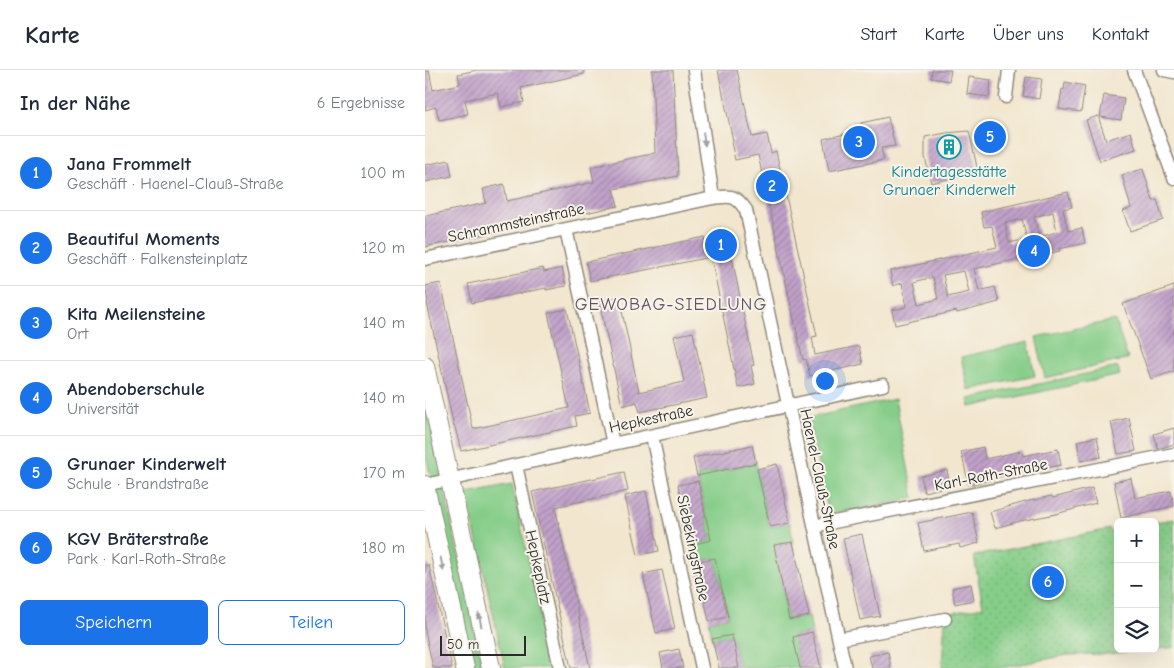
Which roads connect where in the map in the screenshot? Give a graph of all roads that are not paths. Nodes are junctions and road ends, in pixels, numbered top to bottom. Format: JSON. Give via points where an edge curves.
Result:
{"nodes":[{"id":1,"x":694,"y":70,"type":"edge"},
{"id":2,"x":1009,"y":70,"type":"edge"},
{"id":3,"x":1134,"y":70,"type":"edge"},
{"id":4,"x":1164,"y":70,"type":"edge"},
{"id":5,"x":1174,"y":72,"type":"edge"},
{"id":6,"x":1006,"y":97,"type":"dead end"},
{"id":7,"x":1174,"y":178,"type":"edge"},
{"id":8,"x":713,"y":198,"type":"junction"},
{"id":9,"x":746,"y":210,"type":"joint"},
{"id":10,"x":566,"y":229,"type":"junction"},
{"id":11,"x":425,"y":259,"type":"edge"},
{"id":12,"x":425,"y":366,"type":"edge"},
{"id":13,"x":883,"y":385,"type":"dead end"},
{"id":14,"x":788,"y":406,"type":"junction"},
{"id":15,"x":652,"y":436,"type":"junction"},
{"id":16,"x":613,"y":444,"type":"junction"},
{"id":17,"x":1174,"y":454,"type":"edge"},
{"id":18,"x":516,"y":465,"type":"junction"},
{"id":19,"x":450,"y":480,"type":"junction"},
{"id":20,"x":425,"y":485,"type":"edge"},
{"id":21,"x":814,"y":526,"type":"junction"},
{"id":22,"x":945,"y":619,"type":"dead end"},
{"id":23,"x":839,"y":640,"type":"junction"},
{"id":24,"x":465,"y":668,"type":"edge"},
{"id":25,"x":491,"y":668,"type":"edge"},
{"id":26,"x":560,"y":668,"type":"edge"},
{"id":27,"x":702,"y":668,"type":"edge"},
{"id":28,"x":845,"y":668,"type":"edge"}],
"edges":[{"from":1,"to":8,"type":"street","one_way":true},
{"from":2,"to":6,"type":"street"},
{"from":3,"to":7,"type":"street"},
{"from":4,"to":5,"type":"street"},
{"from":8,"to":9,"type":"street","name":"Schrammsteinstraße","via":[[729,196],[738,199]]},
{"from":8,"to":10,"type":"street","name":"Schrammsteinstraße"},
{"from":9,"to":14,"type":"street","name":"Haenel-Clauß-Straße"},
{"from":10,"to":11,"type":"street","name":"Schrammsteinstraße"},
{"from":10,"to":16,"type":"street"},
{"from":12,"to":19,"type":"street"},
{"from":13,"to":14,"type":"street","name":"Hepkestraße"},
{"from":14,"to":15,"type":"street","name":"Hepkestraße"},
{"from":14,"to":21,"type":"street","name":"Haenel-Clauß-Straße"},
{"from":15,"to":16,"type":"street","name":"Hepkestraße"},
{"from":15,"to":27,"type":"street","name":"Siebekingstraße"},
{"from":16,"to":18,"type":"street","name":"Hepkestraße"},
{"from":17,"to":21,"type":"street","name":"Karl-Roth-Straße"},
{"from":18,"to":19,"type":"street","name":"Hepkestraße"},
{"from":18,"to":26,"type":"street","name":"Hepkeplatz"},
{"from":19,"to":20,"type":"street","name":"Hepkestraße"},
{"from":25,"to":19,"type":"street","one_way":true},
{"from":20,"to":24,"type":"street","one_way":true},
{"from":21,"to":23,"type":"street","name":"Haenel-Clauß-Straße"},
{"from":22,"to":23,"type":"street"},
{"from":23,"to":28,"type":"street","name":"Haenel-Clauß-Straße"}]}
